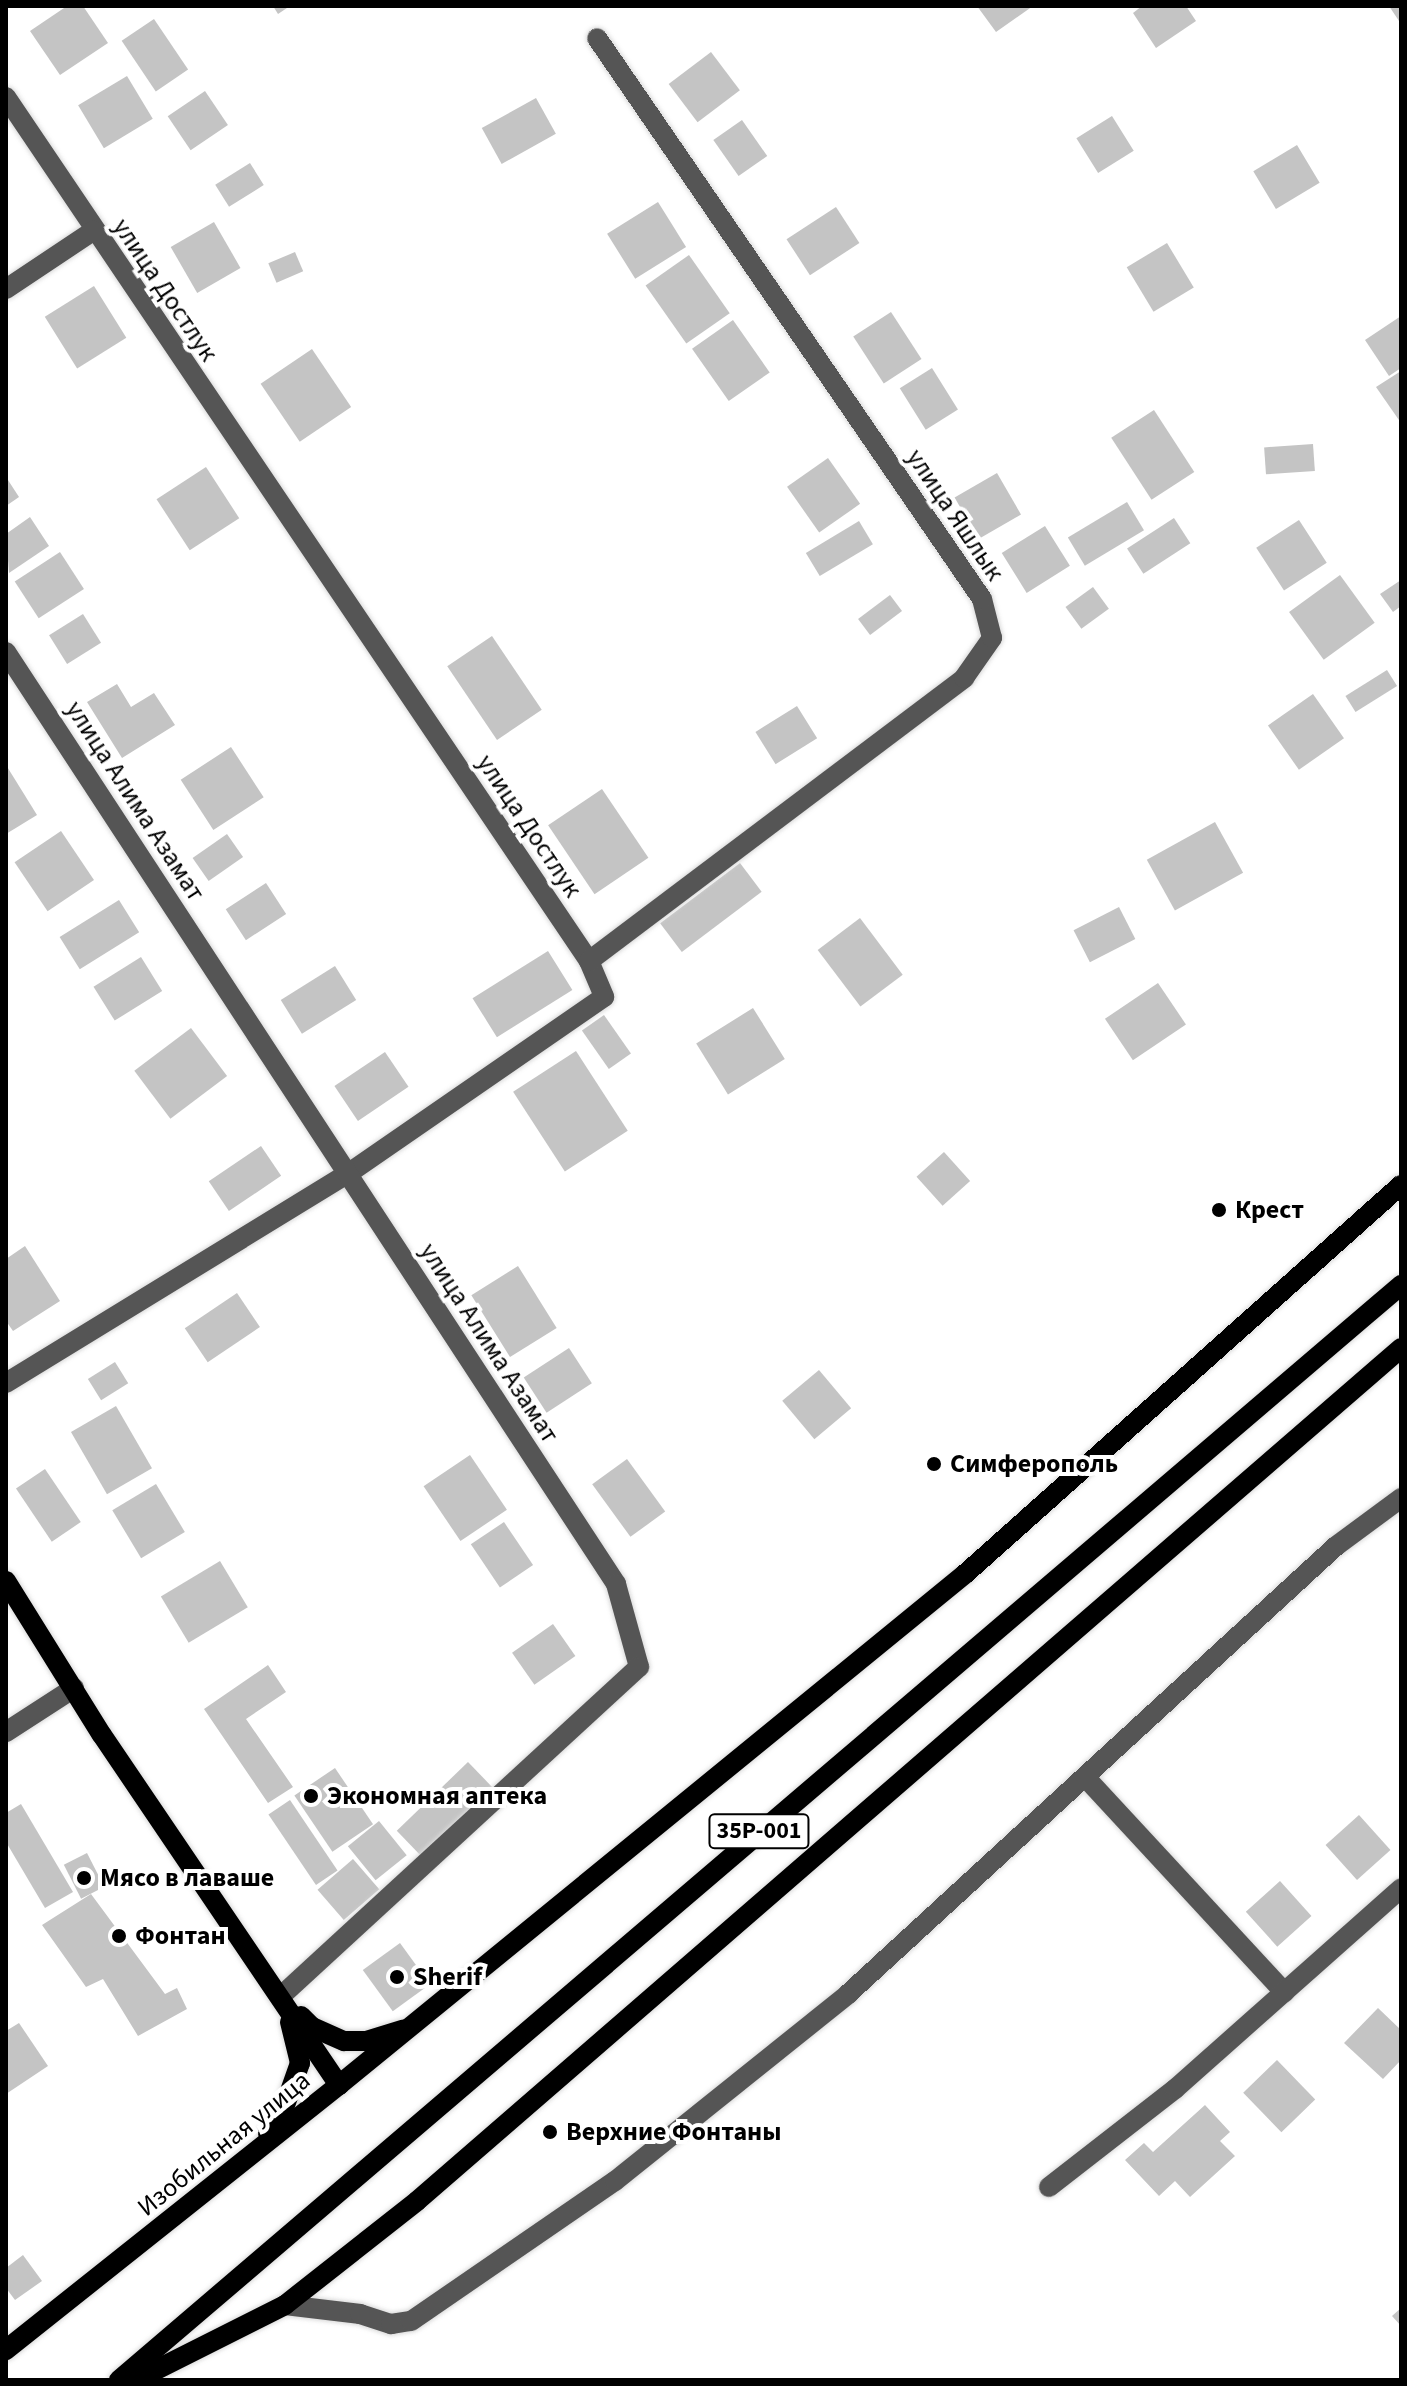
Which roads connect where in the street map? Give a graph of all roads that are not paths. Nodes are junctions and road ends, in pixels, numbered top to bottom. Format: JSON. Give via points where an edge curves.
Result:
{"nodes":[{"id":1,"x":597,"y":38,"type":"dead end"},
{"id":2,"x":6,"y":97,"type":"edge"},
{"id":3,"x":93,"y":231,"type":"junction"},
{"id":4,"x":6,"y":289,"type":"edge"},
{"id":5,"x":6,"y":652,"type":"edge"},
{"id":6,"x":589,"y":961,"type":"junction"},
{"id":7,"x":347,"y":1174,"type":"junction"},
{"id":8,"x":1401,"y":1185,"type":"edge"},
{"id":9,"x":1401,"y":1285,"type":"edge"},
{"id":10,"x":1401,"y":1348,"type":"edge"},
{"id":11,"x":6,"y":1383,"type":"edge"},
{"id":12,"x":1401,"y":1498,"type":"edge"},
{"id":13,"x":6,"y":1581,"type":"edge"},
{"id":14,"x":74,"y":1688,"type":"junction"},
{"id":15,"x":6,"y":1732,"type":"edge"},
{"id":16,"x":1086,"y":1778,"type":"junction"},
{"id":17,"x":1401,"y":1888,"type":"edge"},
{"id":18,"x":1284,"y":1992,"type":"junction"},
{"id":19,"x":281,"y":1996,"type":"junction"},
{"id":20,"x":422,"y":2022,"type":"junction"},
{"id":21,"x":339,"y":2085,"type":"junction"},
{"id":22,"x":238,"y":2166,"type":"junction"},
{"id":23,"x":1049,"y":2187,"type":"dead end"},
{"id":24,"x":285,"y":2305,"type":"junction"},
{"id":25,"x":6,"y":2350,"type":"edge"},
{"id":26,"x":119,"y":2380,"type":"edge"},
{"id":27,"x":136,"y":2380,"type":"edge"}],
"edges":[{"from":1,"to":6,"type":"street","name":"улица Яшлык","via":[[982,599],[992,638],[964,678]]},
{"from":2,"to":3,"type":"street","name":"улица Достлук"},
{"from":3,"to":4,"type":"street"},
{"from":3,"to":6,"type":"street","name":"улица Достлук"},
{"from":5,"to":7,"type":"street","name":"улица Алима Азамат"},
{"from":6,"to":7,"type":"street","name":"улица Достлук","via":[[604,997]]},
{"from":7,"to":11,"type":"street","name":"улица Достлук"},
{"from":7,"to":19,"type":"street","name":"улица Алима Азамат","via":[[616,1584],[639,1667]]},
{"from":8,"to":20,"type":"main road","via":[[965,1574]]},
{"from":9,"to":26,"type":"main road","number":"35Р-001"},
{"from":10,"to":24,"type":"main road","number":"35Р-001","via":[[527,2109]]},
{"from":12,"to":16,"type":"street","via":[[1336,1546]]},
{"from":13,"to":14,"type":"main road","name":"Изобильная улица"},
{"from":14,"to":15,"type":"street"},
{"from":14,"to":19,"type":"main road","name":"Изобильная улица"},
{"from":16,"to":18,"type":"street"},
{"from":16,"to":24,"type":"street","via":[[755,2071],[615,2181],[426,2312],[391,2324],[360,2314]]},
{"from":17,"to":18,"type":"street"},
{"from":18,"to":23,"type":"street","via":[[1175,2089]]},
{"from":19,"to":20,"type":"main road","via":[[312,2027],[344,2041],[387,2037]]},
{"from":19,"to":21,"type":"main road","name":"Изобильная улица"},
{"from":19,"to":22,"type":"main road","via":[[300,2063],[283,2111]]},
{"from":20,"to":21,"type":"main road"},
{"from":21,"to":22,"type":"main road","name":"Изобильная улица"},
{"from":22,"to":25,"type":"main road","name":"Изобильная улица"},
{"from":24,"to":27,"type":"main road","number":"35Р-001"}]}
